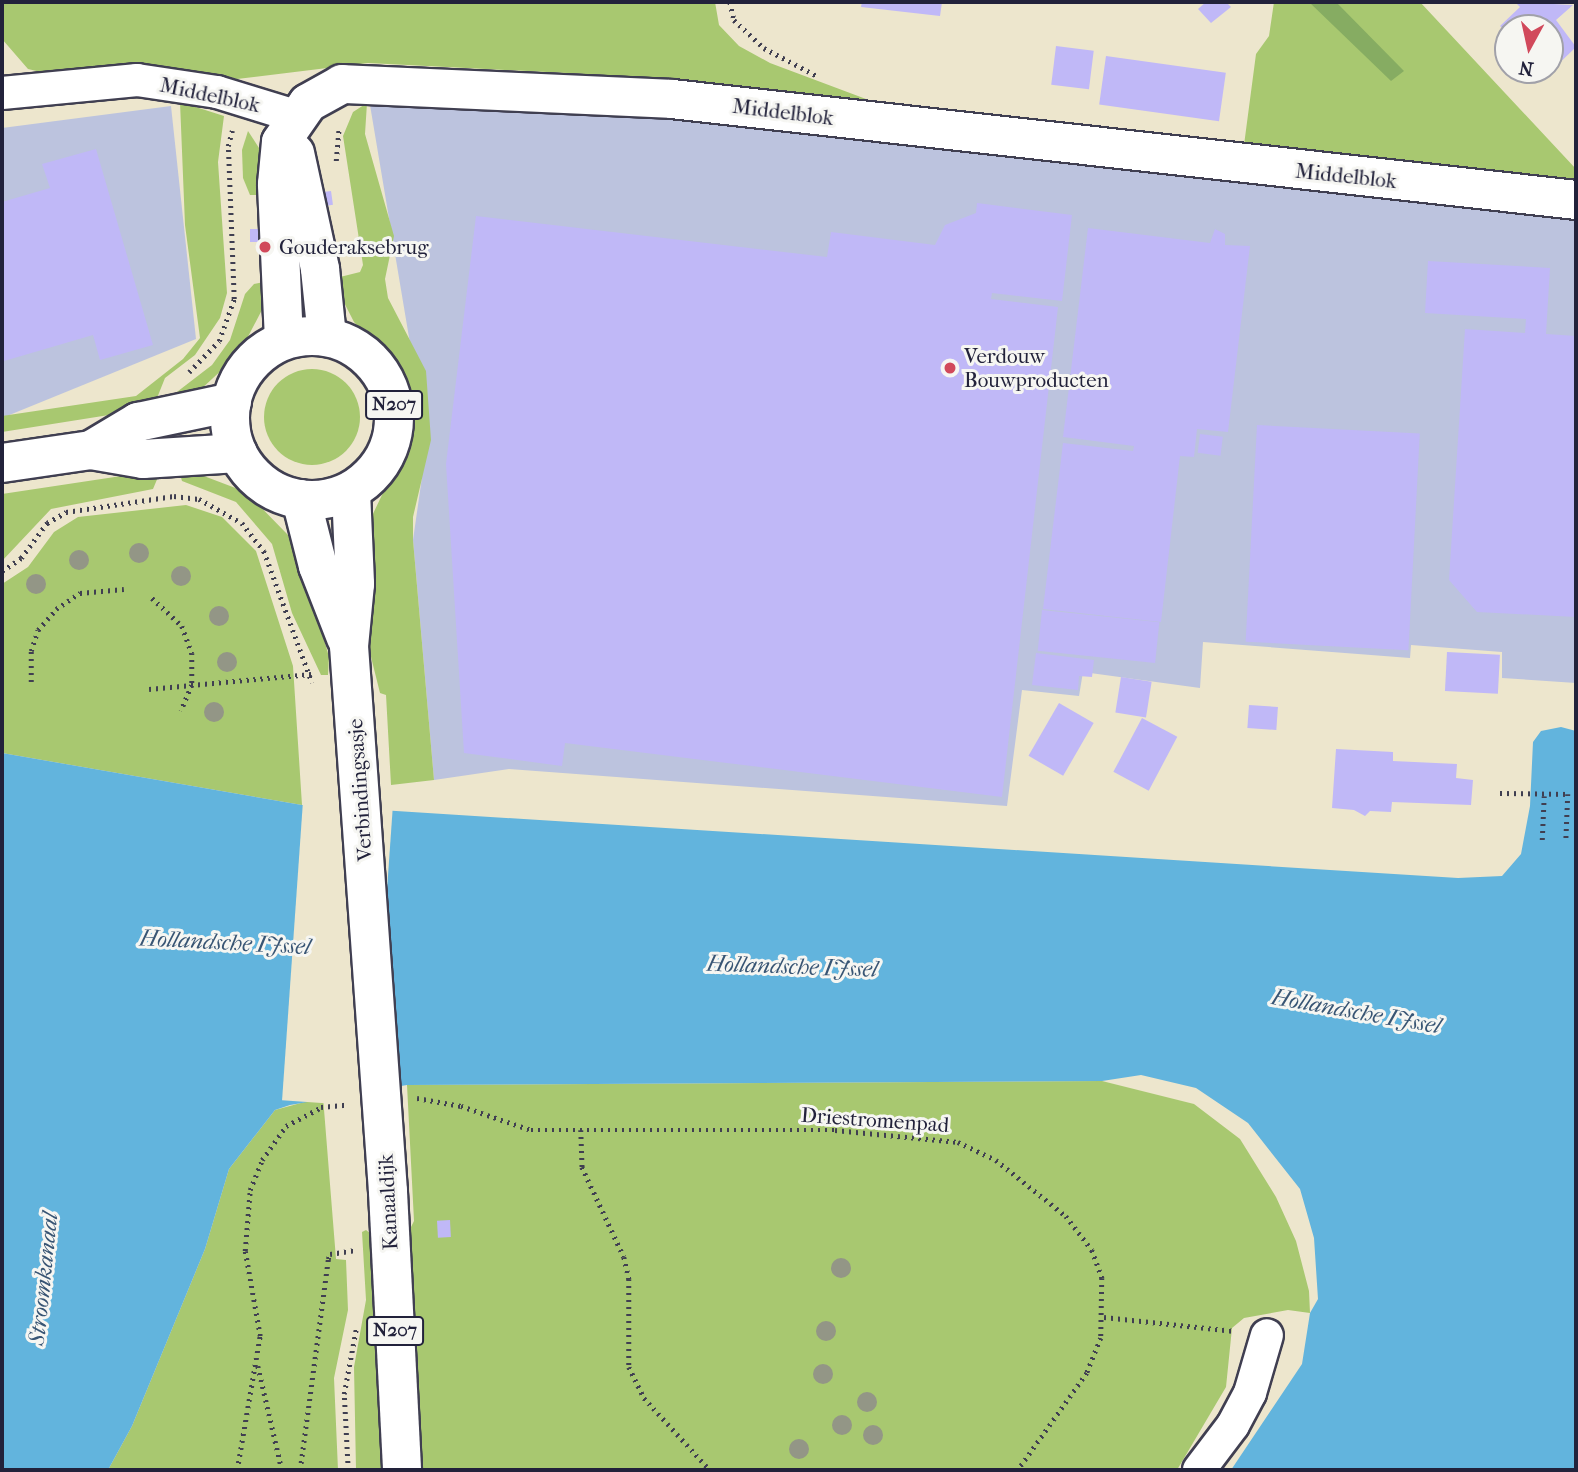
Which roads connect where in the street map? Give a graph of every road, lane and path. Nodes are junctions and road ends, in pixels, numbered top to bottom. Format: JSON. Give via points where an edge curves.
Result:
{"nodes":[{"id":1,"x":730,"y":2,"type":"edge"},
{"id":2,"x":826,"y":80,"type":"dead end"},
{"id":3,"x":2,"y":93,"type":"edge"},
{"id":4,"x":239,"y":98,"type":"junction"},
{"id":5,"x":295,"y":116,"type":"junction"},
{"id":6,"x":1576,"y":200,"type":"edge"},
{"id":7,"x":235,"y":276,"type":"dead end"},
{"id":8,"x":327,"y":337,"type":"junction"},
{"id":9,"x":284,"y":340,"type":"junction"},
{"id":10,"x":232,"y":402,"type":"junction"},
{"id":11,"x":91,"y":450,"type":"junction"},
{"id":12,"x":238,"y":453,"type":"junction"},
{"id":13,"x":2,"y":463,"type":"edge"},
{"id":14,"x":351,"y":491,"type":"junction"},
{"id":15,"x":301,"y":499,"type":"junction"},
{"id":16,"x":2,"y":571,"type":"edge"},
{"id":17,"x":124,"y":589,"type":"dead end"},
{"id":18,"x":152,"y":598,"type":"dead end"},
{"id":19,"x":349,"y":646,"type":"junction"},
{"id":20,"x":311,"y":674,"type":"junction"},
{"id":21,"x":32,"y":682,"type":"dead end"},
{"id":22,"x":191,"y":685,"type":"junction"},
{"id":23,"x":313,"y":685,"type":"dead end"},
{"id":24,"x":149,"y":689,"type":"dead end"},
{"id":25,"x":181,"y":711,"type":"dead end"},
{"id":26,"x":1500,"y":793,"type":"dead end"},
{"id":27,"x":1544,"y":796,"type":"junction"},
{"id":28,"x":1542,"y":840,"type":"dead end"},
{"id":29,"x":1566,"y":841,"type":"dead end"},
{"id":30,"x":370,"y":934,"type":"joint"},
{"id":31,"x":415,"y":1098,"type":"dead end"},
{"id":32,"x":321,"y":1107,"type":"dead end"},
{"id":33,"x":581,"y":1130,"type":"junction"},
{"id":34,"x":357,"y":1262,"type":"dead end"},
{"id":35,"x":1104,"y":1317,"type":"junction"},
{"id":36,"x":357,"y":1320,"type":"dead end"},
{"id":37,"x":1267,"y":1335,"type":"joint"},
{"id":38,"x":257,"y":1362,"type":"junction"},
{"id":39,"x":237,"y":1470,"type":"edge"},
{"id":40,"x":282,"y":1470,"type":"edge"},
{"id":41,"x":300,"y":1470,"type":"edge"},
{"id":42,"x":348,"y":1470,"type":"edge"},
{"id":43,"x":402,"y":1470,"type":"edge"},
{"id":44,"x":710,"y":1470,"type":"edge"},
{"id":45,"x":1018,"y":1470,"type":"edge"},
{"id":46,"x":1199,"y":1470,"type":"edge"}],
"edges":[{"from":1,"to":2,"type":"path","via":[[734,20],[764,48]]},
{"from":3,"to":4,"type":"street","name":"Middelblok","via":[[136,80]]},
{"from":4,"to":5,"type":"street","name":"Middelblok"},
{"from":4,"to":7,"type":"path","via":[[228,146]]},
{"from":5,"to":6,"type":"main road","name":"Middelblok","via":[[323,92],[342,83],[557,91],[671,99]]},
{"from":5,"to":8,"type":"main road","via":[[298,178],[320,269]]},
{"from":5,"to":9,"type":"main road","via":[[281,142],[277,172]]},
{"from":8,"to":9,"type":"main road","number":"N207"},
{"from":8,"to":14,"type":"main road","number":"N207","via":[[353,346],[374,363],[388,386],[395,412],[387,452],[372,474]]},
{"from":9,"to":10,"type":"main road","number":"N207","via":[[253,360],[239,379]]},
{"from":10,"to":11,"type":"main road","via":[[138,422]]},
{"from":10,"to":12,"type":"main road","number":"N207","via":[[231,429]]},
{"from":11,"to":12,"type":"main road","via":[[143,459]]},
{"from":11,"to":13,"type":"main road"},
{"from":12,"to":15,"type":"main road","number":"N207","via":[[264,484]]},
{"from":14,"to":15,"type":"main road","number":"N207","via":[[327,499]]},
{"from":14,"to":19,"type":"main road","name":"Verbindingsasje","number":"N207","via":[[355,584]]},
{"from":15,"to":19,"type":"main road","name":"Verbindingsasje","number":"N207","via":[[318,566]]},
{"from":16,"to":20,"type":"path","via":[[21,558],[47,523],[66,512],[174,496],[199,499],[223,509],[264,551],[282,611]]},
{"from":17,"to":21,"type":"path","via":[[80,593],[56,609],[38,631],[31,651]]},
{"from":18,"to":22,"type":"path","via":[[182,626],[192,653]]},
{"from":19,"to":30,"type":"main road","name":"Verbindingsasje","number":"N207"},
{"from":20,"to":22,"type":"path"},
{"from":20,"to":23,"type":"path"},
{"from":22,"to":24,"type":"path"},
{"from":22,"to":25,"type":"path"},
{"from":26,"to":27,"type":"path"},
{"from":27,"to":28,"type":"path"},
{"from":27,"to":29,"type":"path","via":[[1568,794]]},
{"from":30,"to":43,"type":"main road","name":"Kanaaldijk","number":"N207"},
{"from":31,"to":33,"type":"path","name":"Driestromenpad","via":[[461,1106],[531,1130]]},
{"from":32,"to":38,"type":"path","via":[[286,1126],[262,1160],[250,1190],[245,1233],[260,1336]]},
{"from":33,"to":35,"type":"path","name":"Driestromenpad","via":[[835,1129],[958,1142],[1028,1181],[1066,1216],[1092,1251],[1102,1278]]},
{"from":33,"to":44,"type":"path","via":[[582,1167],[629,1279],[629,1367],[644,1398]]},
{"from":34,"to":41,"type":"path","name":"Kanaaldijk","via":[[357,1250],[330,1254],[328,1259]]},
{"from":35,"to":37,"type":"path"},
{"from":35,"to":45,"type":"path","name":"Driestromenpad","via":[[1087,1373]]},
{"from":36,"to":42,"type":"path","via":[[344,1394]]},
{"from":37,"to":46,"type":"street","via":[[1250,1393]]},
{"from":38,"to":39,"type":"path"},
{"from":38,"to":40,"type":"path"}]}
